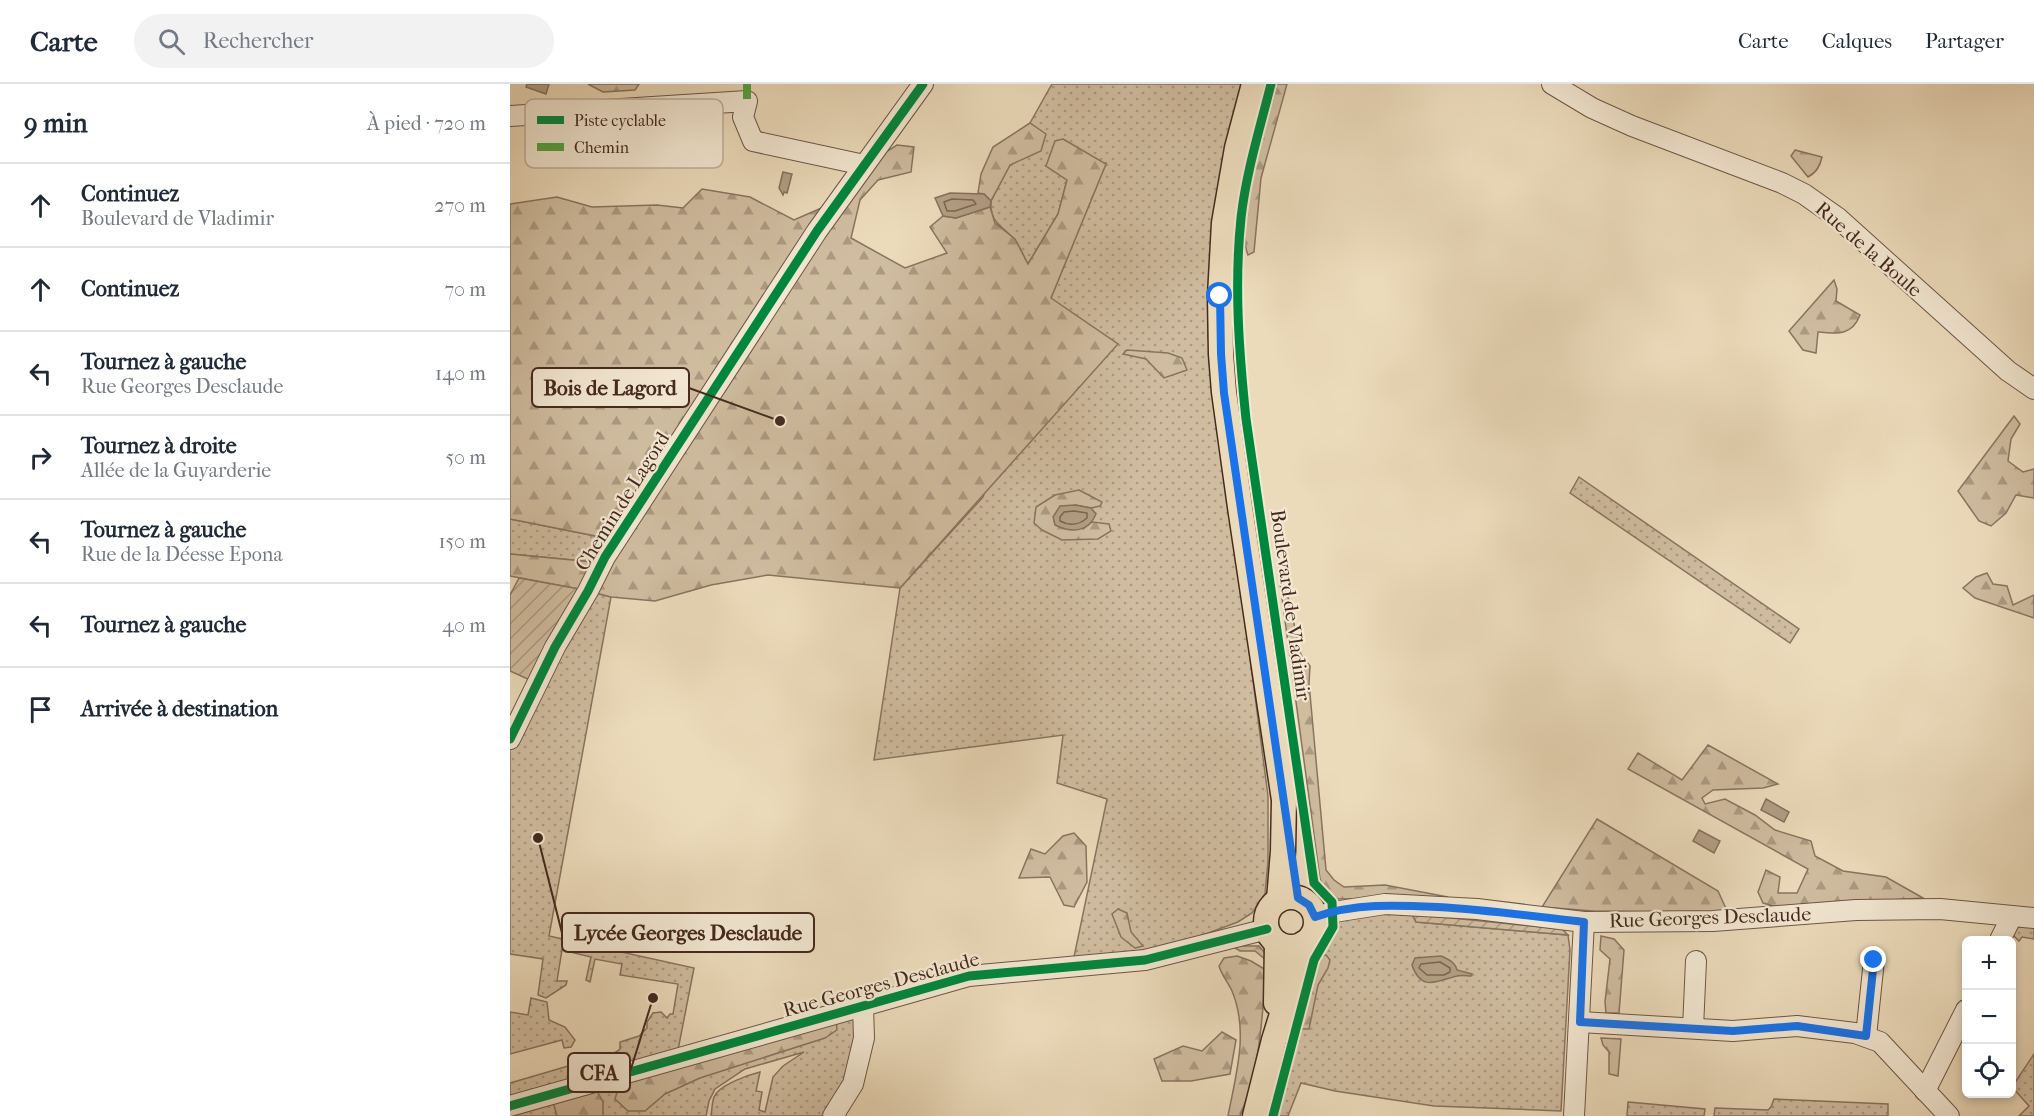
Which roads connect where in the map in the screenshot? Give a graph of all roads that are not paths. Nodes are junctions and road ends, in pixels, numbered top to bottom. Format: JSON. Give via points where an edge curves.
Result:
{"nodes":[{"id":1,"x":923,"y":84,"type":"edge"},
{"id":2,"x":1254,"y":84,"type":"edge"},
{"id":3,"x":1552,"y":84,"type":"edge"},
{"id":4,"x":723,"y":103,"type":"edge"},
{"id":5,"x":525,"y":115,"type":"edge"},
{"id":6,"x":510,"y":116,"type":"edge"},
{"id":7,"x":864,"y":165,"type":"junction"},
{"id":8,"x":2034,"y":389,"type":"edge"},
{"id":9,"x":510,"y":739,"type":"edge"},
{"id":10,"x":1288,"y":899,"type":"junction"},
{"id":11,"x":2012,"y":916,"type":"junction"},
{"id":12,"x":1315,"y":917,"type":"junction"},
{"id":13,"x":2034,"y":918,"type":"edge"},
{"id":14,"x":1584,"y":922,"type":"junction"},
{"id":15,"x":1272,"y":936,"type":"junction"},
{"id":16,"x":2003,"y":936,"type":"edge"},
{"id":17,"x":1304,"y":943,"type":"junction"},
{"id":18,"x":1874,"y":960,"type":"dead end"},
{"id":19,"x":1696,"y":961,"type":"dead end"},
{"id":20,"x":863,"y":1006,"type":"junction"},
{"id":21,"x":1962,"y":1018,"type":"edge"},
{"id":22,"x":1580,"y":1022,"type":"junction"},
{"id":23,"x":1693,"y":1028,"type":"junction"},
{"id":24,"x":1866,"y":1036,"type":"junction"},
{"id":25,"x":1274,"y":1040,"type":"junction"},
{"id":26,"x":1925,"y":1091,"type":"junction"},
{"id":27,"x":510,"y":1106,"type":"edge"},
{"id":28,"x":1942,"y":1114,"type":"edge"},
{"id":29,"x":833,"y":1116,"type":"edge"},
{"id":30,"x":1255,"y":1116,"type":"edge"},
{"id":31,"x":1574,"y":1116,"type":"edge"}],
"edges":[{"from":1,"to":7,"type":"street","name":"Chemin de Lagord"},
{"from":2,"to":10,"type":"main road","name":"Boulevard de Vladimir","via":[[1237,148],[1224,223],[1221,354],[1238,496],[1284,800]]},
{"from":3,"to":8,"type":"street","name":"Rue de la Boule","via":[[1632,126],[1804,194],[1838,218],[2008,371]]},
{"from":4,"to":7,"type":"street","via":[[747,101],[743,117],[753,141]]},
{"from":5,"to":6,"type":"street"},
{"from":7,"to":9,"type":"street","name":"Chemin de Lagord","via":[[605,556]]},
{"from":10,"to":12,"type":"main road","via":[[1309,905]]},
{"from":10,"to":15,"type":"main road","via":[[1272,905],[1268,912]]},
{"from":11,"to":13,"type":"street","name":"Rue Georges Desclaude"},
{"from":11,"to":14,"type":"street","name":"Rue Georges Desclaude","via":[[1940,909],[1856,910],[1713,921]]},
{"from":11,"to":16,"type":"street"},
{"from":12,"to":14,"type":"street","name":"Rue Georges Desclaude","via":[[1385,904],[1477,909]]},
{"from":12,"to":17,"type":"main road","via":[[1313,932]]},
{"from":14,"to":22,"type":"street"},
{"from":15,"to":17,"type":"main road","via":[[1291,946]]},
{"from":15,"to":20,"type":"street","name":"Rue Georges Desclaude","via":[[1145,960],[969,976]]},
{"from":15,"to":25,"type":"main road","via":[[1278,963]]},
{"from":17,"to":25,"type":"main road"},
{"from":18,"to":24,"type":"street"},
{"from":19,"to":23,"type":"street"},
{"from":20,"to":27,"type":"street","name":"Rue Georges Desclaude"},
{"from":20,"to":29,"type":"street","via":[[864,1038],[853,1084]]},
{"from":21,"to":26,"type":"street"},
{"from":22,"to":23,"type":"street"},
{"from":22,"to":31,"type":"street"},
{"from":23,"to":24,"type":"street","via":[[1733,1031],[1797,1026]]},
{"from":24,"to":26,"type":"street","via":[[1880,1042]]},
{"from":25,"to":30,"type":"main road"},
{"from":26,"to":28,"type":"street"}]}
